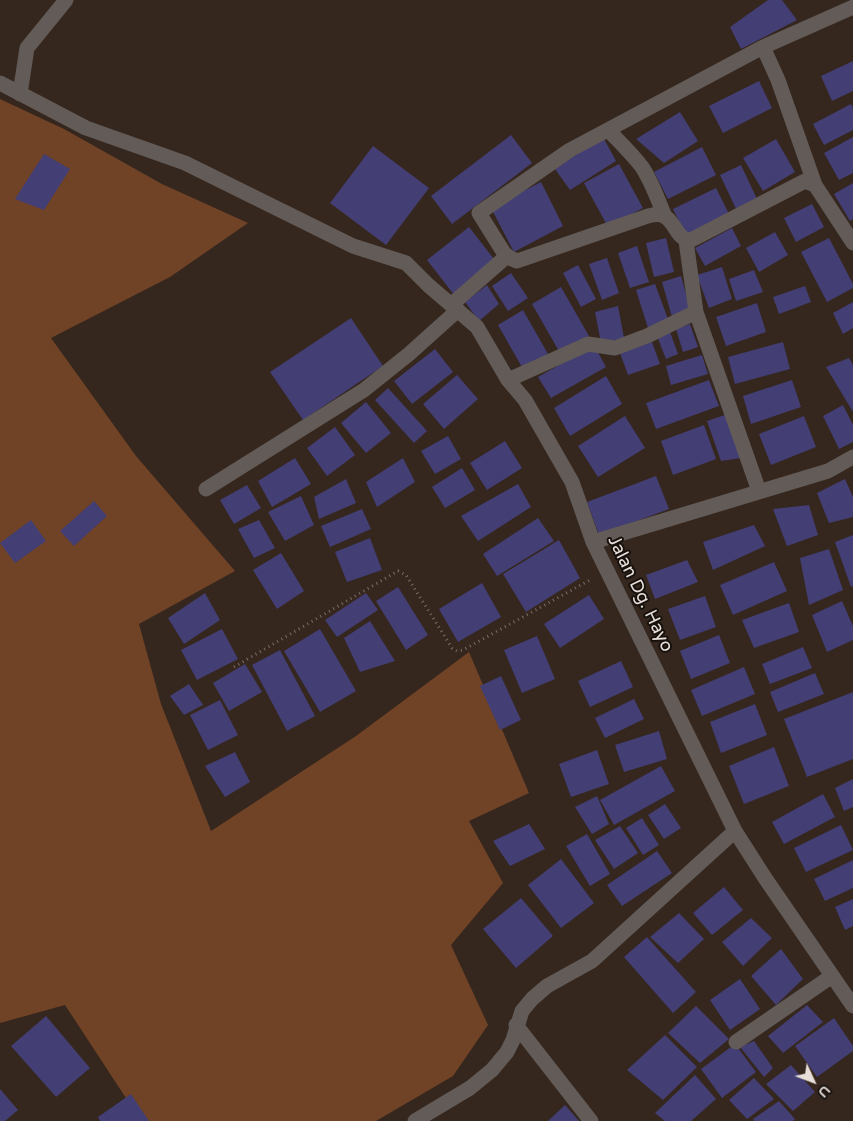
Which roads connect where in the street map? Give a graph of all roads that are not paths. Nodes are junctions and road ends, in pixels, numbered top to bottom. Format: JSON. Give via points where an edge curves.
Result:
{"nodes":[{"id":1,"x":66,"y":0,"type":"edge"},
{"id":2,"x":853,"y":6,"type":"edge"},
{"id":3,"x":764,"y":47,"type":"junction"},
{"id":4,"x":0,"y":83,"type":"edge"},
{"id":5,"x":20,"y":94,"type":"junction"},
{"id":6,"x":608,"y":130,"type":"junction"},
{"id":7,"x":815,"y":185,"type":"junction"},
{"id":8,"x":665,"y":217,"type":"junction"},
{"id":9,"x":686,"y":241,"type":"junction"},
{"id":10,"x":853,"y":243,"type":"edge"},
{"id":11,"x":507,"y":256,"type":"junction"},
{"id":12,"x":454,"y":307,"type":"junction"},
{"id":13,"x":696,"y":312,"type":"junction"},
{"id":14,"x":508,"y":380,"type":"junction"},
{"id":15,"x":853,"y":458,"type":"edge"},
{"id":16,"x":206,"y":488,"type":"dead end"},
{"id":17,"x":759,"y":491,"type":"junction"},
{"id":18,"x":593,"y":542,"type":"junction"},
{"id":19,"x":735,"y":831,"type":"junction"},
{"id":20,"x":832,"y":976,"type":"junction"},
{"id":21,"x":853,"y":1006,"type":"edge"},
{"id":22,"x":516,"y":1026,"type":"junction"},
{"id":23,"x":736,"y":1042,"type":"dead end"},
{"id":24,"x":420,"y":1120,"type":"edge"},
{"id":25,"x":591,"y":1121,"type":"edge"}],
"edges":[{"from":1,"to":5,"type":"street","via":[[26,48]]},
{"from":2,"to":3,"type":"street"},
{"from":3,"to":6,"type":"street"},
{"from":3,"to":7,"type":"street"},
{"from":4,"to":5,"type":"street","name":"Jalan Dg. Hayo"},
{"from":5,"to":12,"type":"street","name":"Jalan Dg. Hayo","via":[[86,128],[185,163],[353,246],[406,263]]},
{"from":6,"to":8,"type":"street","via":[[643,169]]},
{"from":6,"to":11,"type":"street","via":[[570,150],[479,213]]},
{"from":7,"to":9,"type":"street","via":[[805,181],[799,183]]},
{"from":7,"to":10,"type":"street"},
{"from":8,"to":9,"type":"street"},
{"from":8,"to":11,"type":"street","via":[[660,214],[648,216],[517,261]]},
{"from":9,"to":13,"type":"street"},
{"from":11,"to":12,"type":"street"},
{"from":12,"to":14,"type":"street","name":"Jalan Dg. Hayo","via":[[477,328]]},
{"from":12,"to":16,"type":"street","via":[[409,354],[364,390]]},
{"from":13,"to":14,"type":"street","via":[[615,348],[588,344]]},
{"from":13,"to":17,"type":"street"},
{"from":14,"to":18,"type":"street","name":"Jalan Dg. Hayo","via":[[525,400],[572,482]]},
{"from":15,"to":17,"type":"street","via":[[828,471]]},
{"from":17,"to":18,"type":"street"},
{"from":18,"to":19,"type":"street","name":"Jalan Dg. Hayo"},
{"from":19,"to":20,"type":"street","name":"Jalan Dg. Hayo"},
{"from":19,"to":22,"type":"street","via":[[592,961],[547,986],[532,999]]},
{"from":20,"to":21,"type":"street","name":"Jalan Dg. Hayo"},
{"from":20,"to":23,"type":"street"},
{"from":22,"to":24,"type":"street","via":[[507,1052],[492,1070]]},
{"from":22,"to":25,"type":"street"}]}
